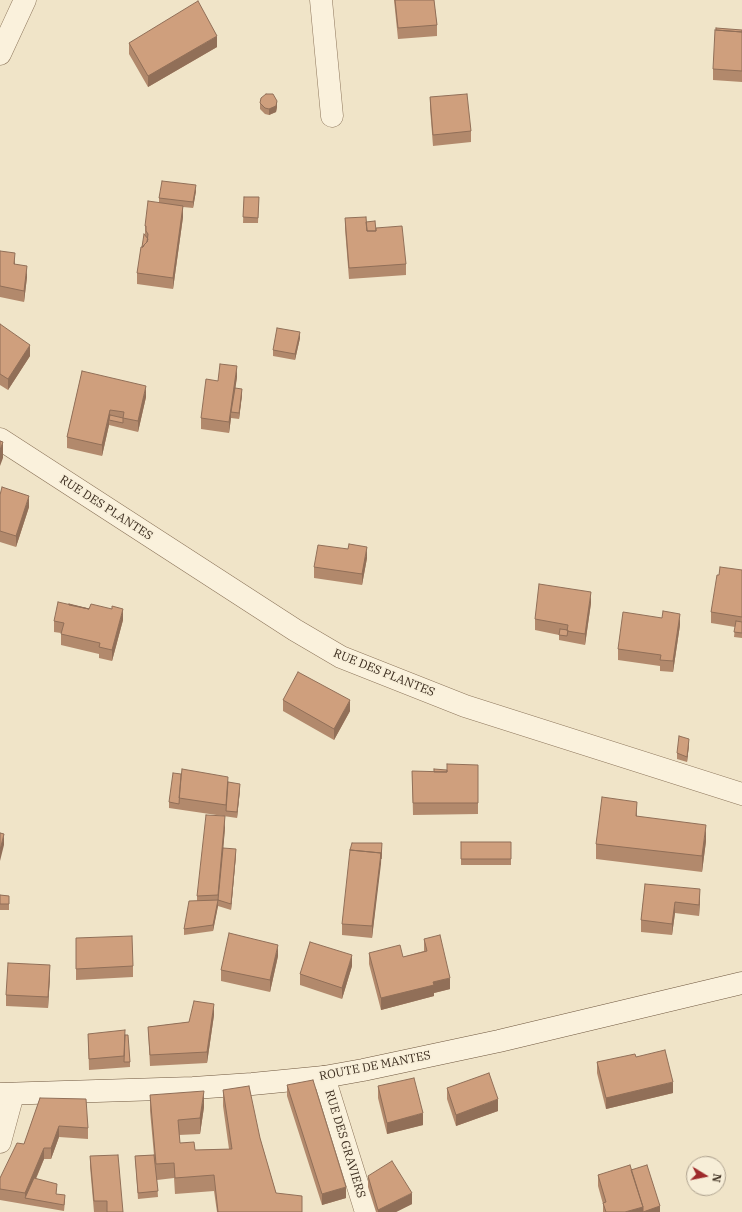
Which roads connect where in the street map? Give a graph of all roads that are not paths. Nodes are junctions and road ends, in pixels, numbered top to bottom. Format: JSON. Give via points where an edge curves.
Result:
{"nodes":[{"id":1,"x":24,"y":0,"type":"edge"},
{"id":2,"x":321,"y":0,"type":"edge"},
{"id":3,"x":0,"y":54,"type":"edge"},
{"id":4,"x":332,"y":116,"type":"dead end"},
{"id":5,"x":0,"y":439,"type":"edge"},
{"id":6,"x":742,"y":794,"type":"edge"},
{"id":7,"x":742,"y":983,"type":"edge"},
{"id":8,"x":324,"y":1077,"type":"junction"},
{"id":9,"x":7,"y":1094,"type":"edge"},
{"id":10,"x":0,"y":1142,"type":"edge"},
{"id":11,"x":366,"y":1212,"type":"edge"}],
"edges":[{"from":1,"to":3,"type":"street"},
{"from":2,"to":4,"type":"street"},
{"from":5,"to":6,"type":"street","name":"RUE DES PLANTES","via":[[268,613],[341,657],[465,706]]},
{"from":7,"to":8,"type":"street","name":"ROUTE DE MANTES","via":[[499,1041]]},
{"from":8,"to":9,"type":"street","name":"ROUTE DE MANTES","via":[[193,1088]]},
{"from":8,"to":11,"type":"street","name":"RUE DES GRAVIERS"},
{"from":9,"to":10,"type":"street"}]}
